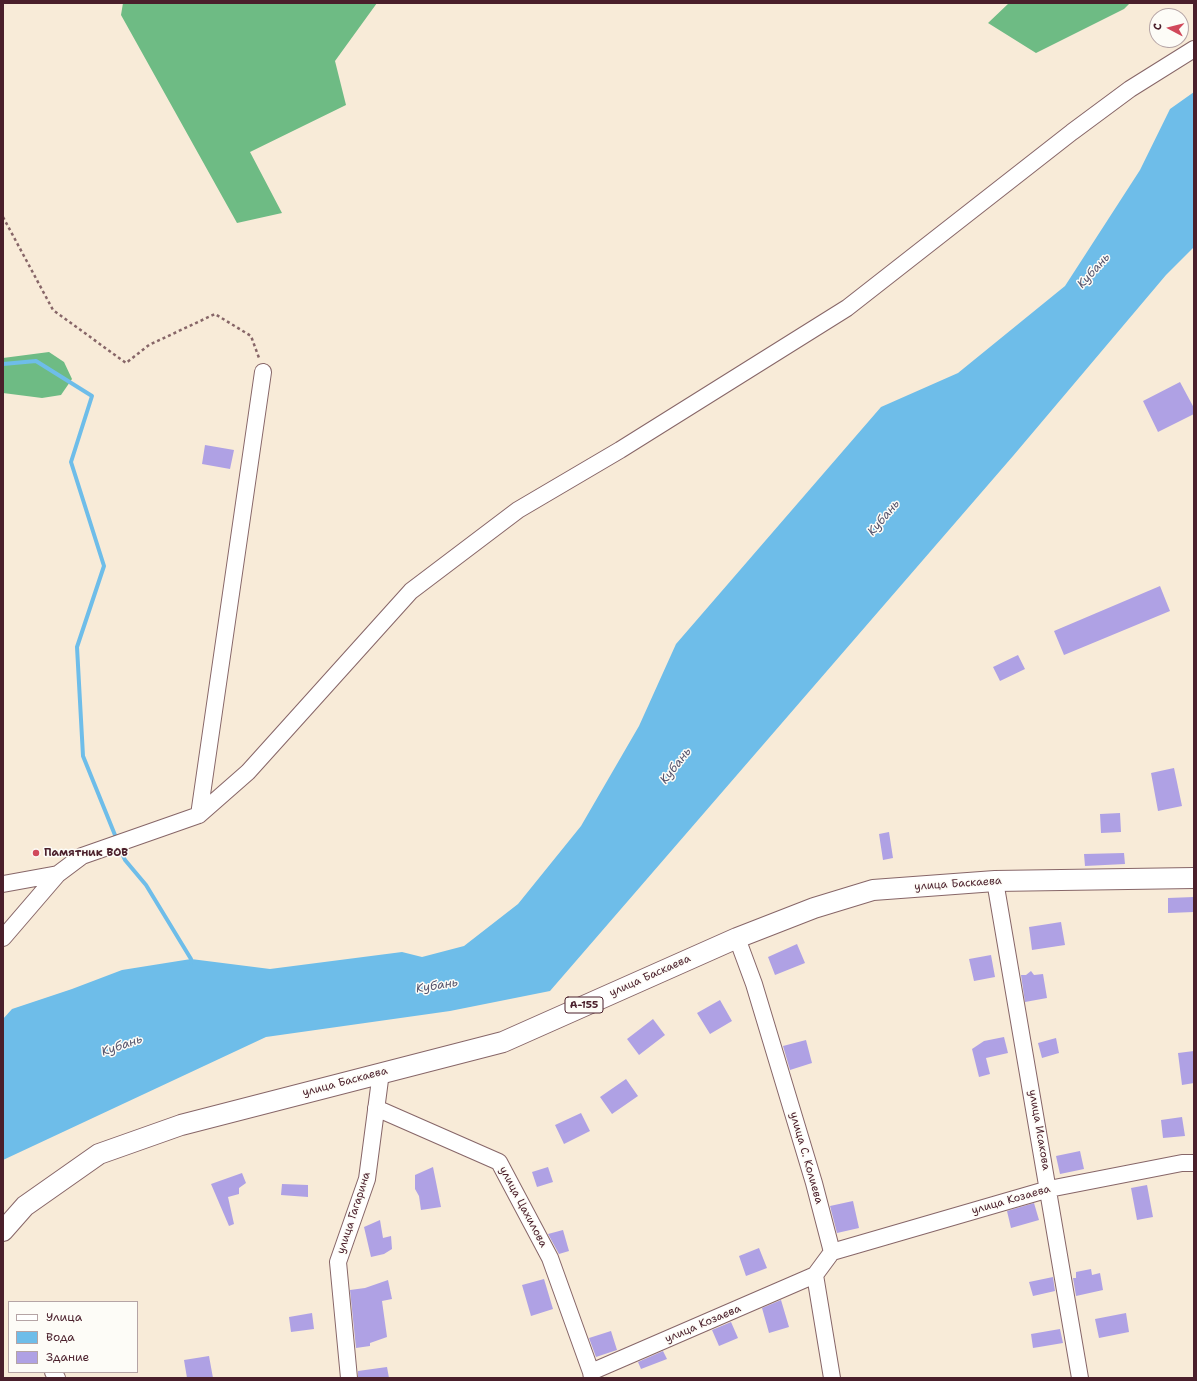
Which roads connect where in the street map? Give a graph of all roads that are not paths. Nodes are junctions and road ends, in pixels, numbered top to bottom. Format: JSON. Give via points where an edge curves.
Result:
{"nodes":[{"id":1,"x":1194,"y":49,"type":"edge"},
{"id":2,"x":263,"y":372,"type":"road end"},
{"id":3,"x":199,"y":815,"type":"junction"},
{"id":4,"x":58,"y":874,"type":"junction"},
{"id":5,"x":1194,"y":878,"type":"edge"},
{"id":6,"x":995,"y":881,"type":"junction"},
{"id":7,"x":3,"y":884,"type":"edge"},
{"id":8,"x":3,"y":938,"type":"edge"},
{"id":9,"x":737,"y":938,"type":"junction"},
{"id":10,"x":381,"y":1072,"type":"junction"},
{"id":11,"x":376,"y":1108,"type":"junction"},
{"id":12,"x":1194,"y":1163,"type":"edge"},
{"id":13,"x":1049,"y":1189,"type":"junction"},
{"id":14,"x":3,"y":1231,"type":"edge"},
{"id":15,"x":832,"y":1252,"type":"junction"},
{"id":16,"x":815,"y":1275,"type":"junction"},
{"id":17,"x":591,"y":1375,"type":"edge"},
{"id":18,"x":349,"y":1378,"type":"edge"},
{"id":19,"x":832,"y":1378,"type":"edge"},
{"id":20,"x":1080,"y":1378,"type":"edge"}],
"edges":[{"from":1,"to":3,"type":"street","via":[[1130,89],[1095,115],[847,308],[518,510],[411,591],[248,772]]},
{"from":2,"to":3,"type":"street"},
{"from":3,"to":4,"type":"street","via":[[82,856]]},
{"from":4,"to":7,"type":"street"},
{"from":4,"to":8,"type":"street"},
{"from":5,"to":6,"type":"main road","name":"улица Баскаева","number":"А-155"},
{"from":6,"to":9,"type":"main road","name":"улица Баскаева","number":"А-155","via":[[873,890],[814,908]]},
{"from":6,"to":13,"type":"street","name":"улица Исакова"},
{"from":9,"to":10,"type":"main road","name":"улица Баскаева","number":"А-155","via":[[503,1042]]},
{"from":9,"to":15,"type":"street","name":"улица С. Колиева","via":[[754,984],[812,1176]]},
{"from":10,"to":11,"type":"street","name":"улица Гагарина"},
{"from":10,"to":14,"type":"main road","name":"улица Баскаева","number":"А-155","via":[[181,1125],[99,1154],[25,1206]]},
{"from":11,"to":17,"type":"street","name":"улица Цахилова","via":[[499,1162],[550,1258]]},
{"from":11,"to":18,"type":"street","name":"улица Гагарина","via":[[367,1179],[338,1262]]},
{"from":12,"to":13,"type":"street","name":"улица Козаева"},
{"from":13,"to":15,"type":"street","name":"улица Козаева"},
{"from":13,"to":20,"type":"street","name":"улица Исакова"},
{"from":15,"to":16,"type":"street"},
{"from":16,"to":17,"type":"street","name":"улица Козаева"},
{"from":16,"to":19,"type":"street"}]}
